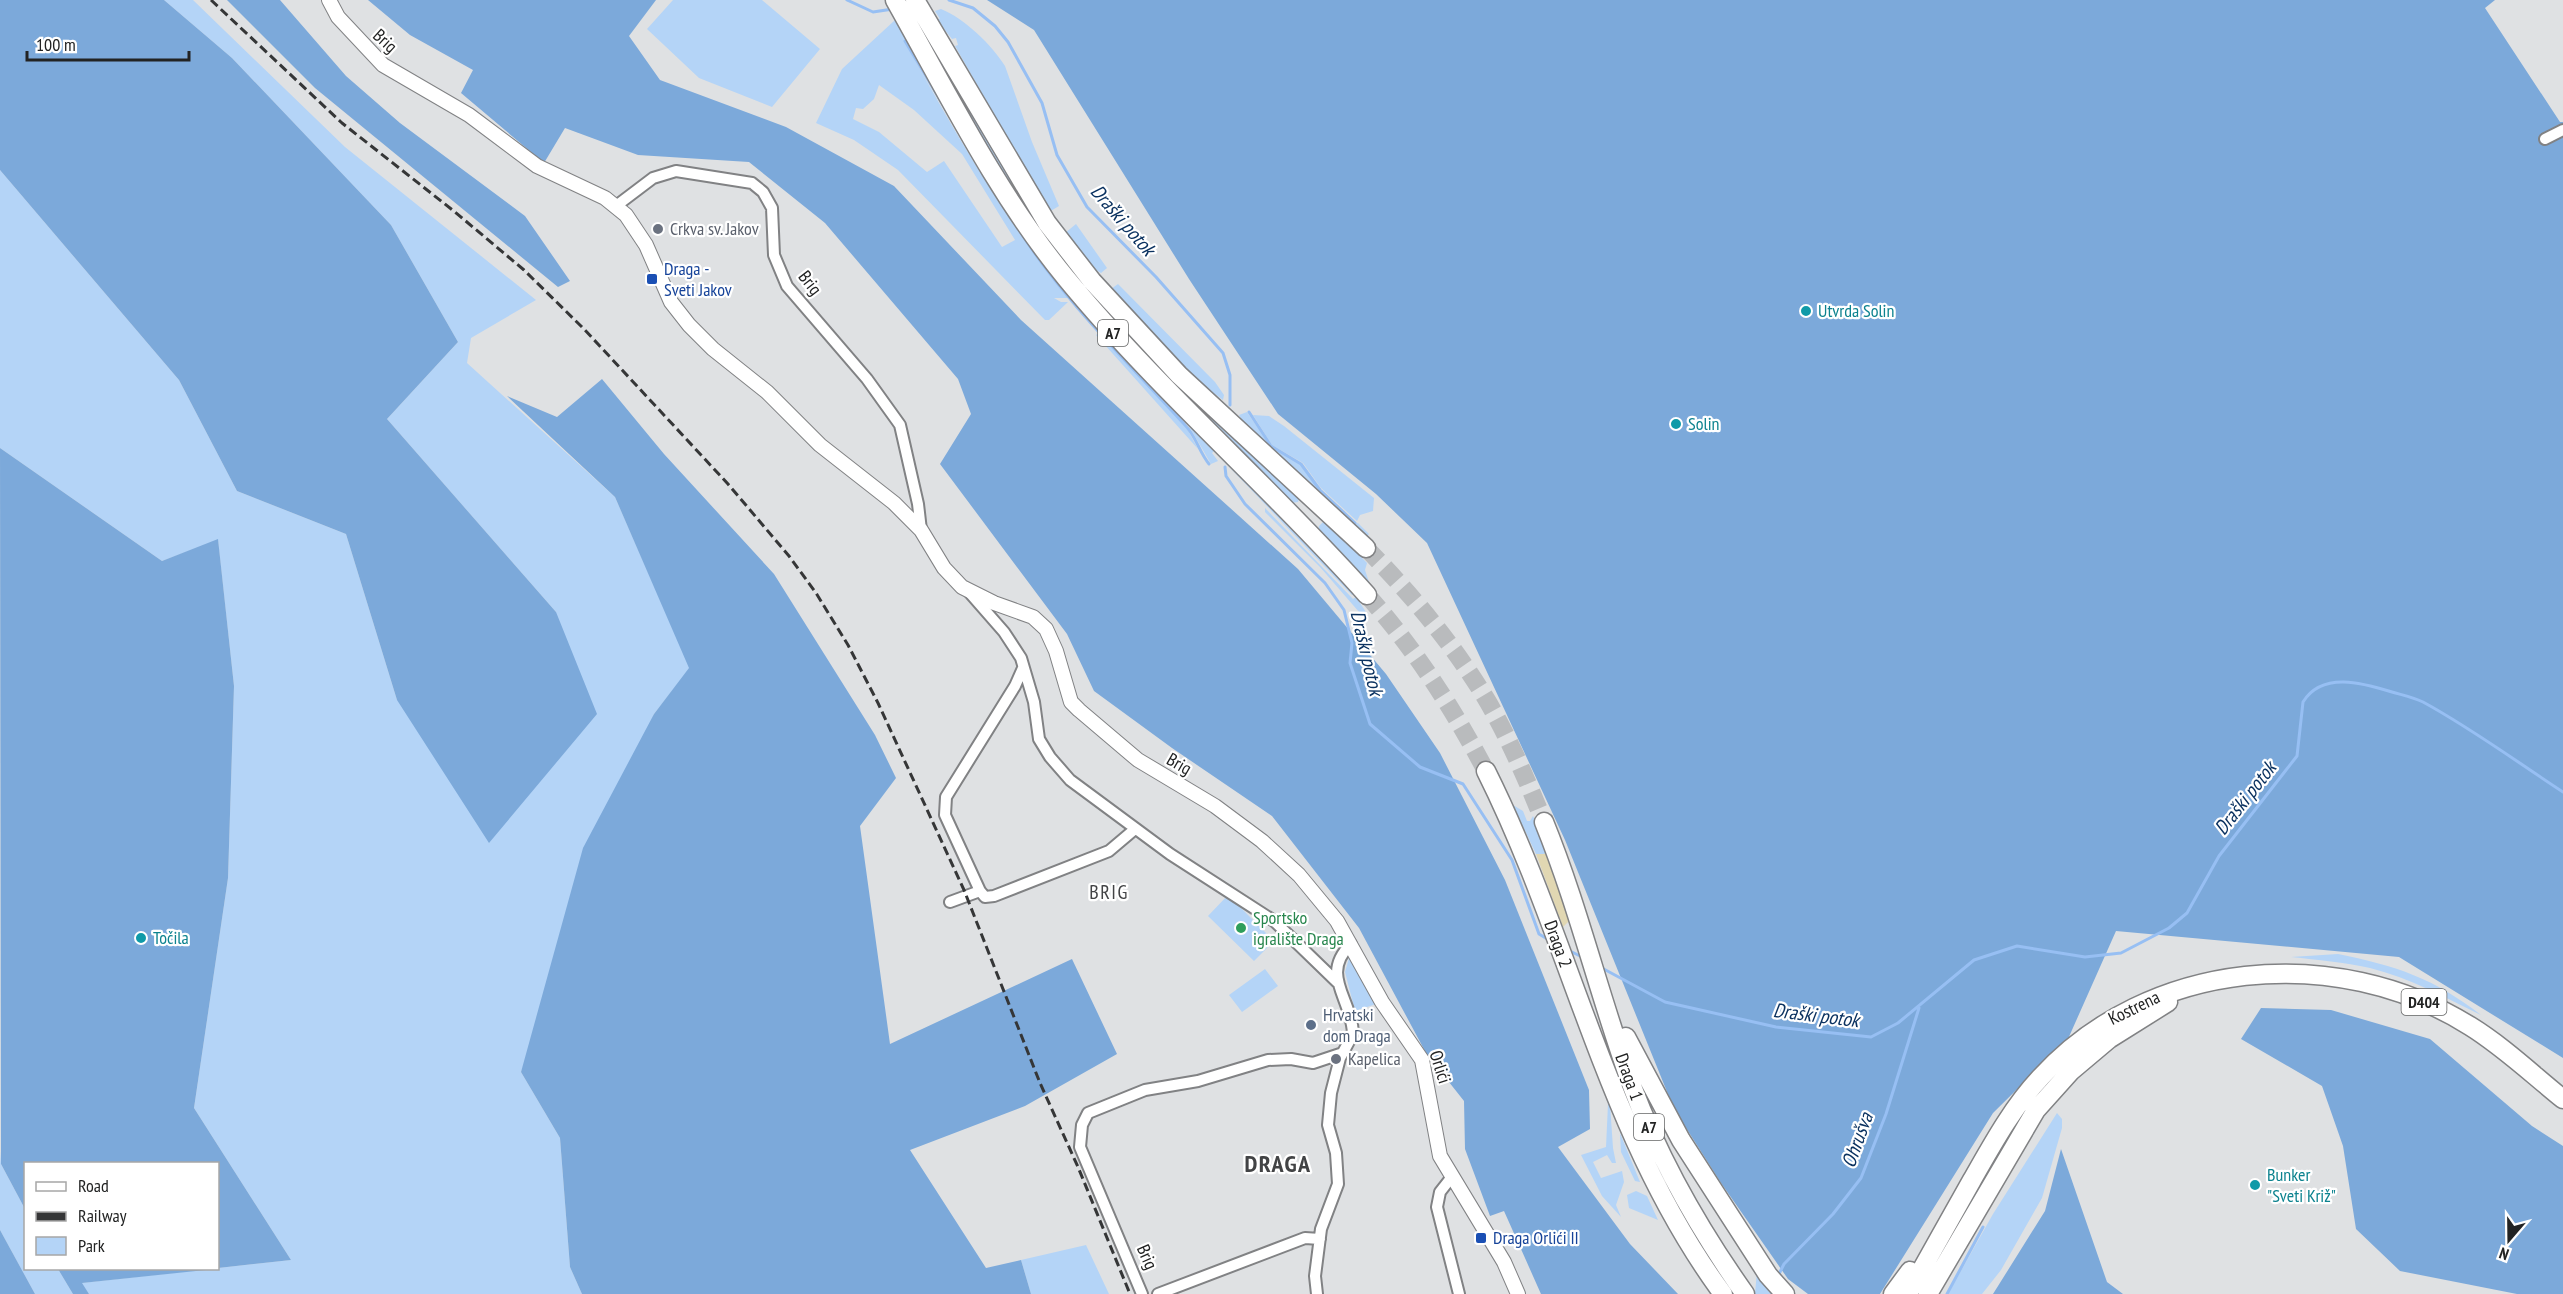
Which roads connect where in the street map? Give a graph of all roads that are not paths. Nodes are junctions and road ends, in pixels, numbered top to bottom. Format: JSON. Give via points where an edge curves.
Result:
{"nodes":[{"id":1,"x":329,"y":0,"type":"edge"},
{"id":2,"x":895,"y":0,"type":"edge"},
{"id":3,"x":915,"y":0,"type":"edge"},
{"id":4,"x":921,"y":28,"type":"junction"},
{"id":5,"x":2563,"y":130,"type":"edge"},
{"id":6,"x":2545,"y":139,"type":"dead end"},
{"id":7,"x":616,"y":206,"type":"junction"},
{"id":8,"x":921,"y":530,"type":"junction"},
{"id":9,"x":1366,"y":548,"type":"tunnel mouth"},
{"id":10,"x":969,"y":592,"type":"junction"},
{"id":11,"x":1367,"y":595,"type":"tunnel mouth"},
{"id":12,"x":1023,"y":668,"type":"junction"},
{"id":13,"x":1486,"y":771,"type":"tunnel mouth"},
{"id":14,"x":1545,"y":822,"type":"tunnel mouth"},
{"id":15,"x":1135,"y":829,"type":"junction"},
{"id":16,"x":980,"y":891,"type":"junction"},
{"id":17,"x":950,"y":902,"type":"dead end"},
{"id":18,"x":1590,"y":943,"type":"junction"},
{"id":19,"x":1351,"y":944,"type":"junction"},
{"id":20,"x":1337,"y":982,"type":"junction"},
{"id":21,"x":2196,"y":986,"type":"junction"},
{"id":22,"x":1342,"y":1053,"type":"junction"},
{"id":23,"x":2563,"y":1099,"type":"edge"},
{"id":24,"x":2029,"y":1105,"type":"junction"},
{"id":25,"x":1451,"y":1178,"type":"junction"},
{"id":26,"x":1668,"y":1216,"type":"junction"},
{"id":27,"x":1320,"y":1239,"type":"junction"},
{"id":28,"x":1142,"y":1294,"type":"edge"},
{"id":29,"x":1158,"y":1294,"type":"edge"},
{"id":30,"x":1317,"y":1294,"type":"edge"},
{"id":31,"x":1459,"y":1294,"type":"edge"},
{"id":32,"x":1518,"y":1294,"type":"edge"},
{"id":33,"x":1713,"y":1294,"type":"edge"},
{"id":34,"x":1723,"y":1294,"type":"edge"},
{"id":35,"x":1745,"y":1294,"type":"edge"},
{"id":36,"x":1785,"y":1294,"type":"edge"},
{"id":37,"x":1893,"y":1294,"type":"edge"},
{"id":38,"x":1908,"y":1294,"type":"edge"},
{"id":39,"x":1929,"y":1294,"type":"edge"},
{"id":40,"x":1938,"y":1294,"type":"edge"}],
"edges":[{"from":1,"to":7,"type":"street","name":"Brig","via":[[338,18],[383,65],[469,115],[537,166]]},
{"from":2,"to":4,"type":"highway","number":"A7"},
{"from":3,"to":4,"type":"highway","number":"A7"},
{"from":4,"to":9,"type":"highway","number":"A7","via":[[1047,223],[1092,281],[1179,375]]},
{"from":4,"to":11,"type":"highway","number":"A7","via":[[986,161],[1065,277],[1126,348]]},
{"from":5,"to":6,"type":"street"},
{"from":7,"to":8,"type":"street","name":"Brig","via":[[636,227],[671,302],[689,326]]},
{"from":7,"to":8,"type":"street","name":"Brig","via":[[653,178],[676,171],[752,183],[762,192],[772,208],[774,255],[787,286],[867,379],[900,425]]},
{"from":8,"to":10,"type":"street","name":"Brig","via":[[944,568]]},
{"from":10,"to":12,"type":"street","name":"Brig","via":[[1009,639]]},
{"from":10,"to":19,"type":"street","name":"Brig","via":[[1041,623],[1056,651],[1071,702],[1138,759],[1215,806],[1269,848],[1299,875]]},
{"from":12,"to":15,"type":"street","name":"Brig","via":[[1033,696],[1039,739],[1050,757],[1070,780]]},
{"from":12,"to":16,"type":"street","via":[[946,797],[945,815]]},
{"from":13,"to":26,"type":"highway","name":"Draga 2","number":"A7","via":[[1538,890],[1612,1089]]},
{"from":14,"to":18,"type":"highway","number":"A7"},
{"from":15,"to":16,"type":"street","via":[[1109,851],[994,896],[985,897]]},
{"from":15,"to":20,"type":"street","name":"Brig","via":[[1274,921]]},
{"from":16,"to":17,"type":"street"},
{"from":18,"to":35,"type":"highway","name":"Draga 1","number":"A7","via":[[1621,1054],[1651,1132],[1694,1217]]},
{"from":18,"to":36,"type":"highway","via":[[1650,1086],[1711,1189]]},
{"from":19,"to":20,"type":"street","via":[[1338,962]]},
{"from":19,"to":25,"type":"street","name":"Orlići","via":[[1382,1002],[1422,1060],[1435,1138]]},
{"from":20,"to":22,"type":"street","name":"Brig","via":[[1353,1026]]},
{"from":21,"to":23,"type":"highway","name":"Kostrena","number":"D404","via":[[2297,973],[2344,977],[2411,997],[2470,1026]]},
{"from":21,"to":24,"type":"highway","name":"Kostrena","number":"D404","via":[[2126,1026]]},
{"from":21,"to":24,"type":"highway","name":"Kostrena","number":"D404","via":[[2154,996],[2110,1018],[2077,1041]]},
{"from":22,"to":27,"type":"street","name":"Brig","via":[[1331,1093],[1328,1125],[1336,1153],[1338,1184],[1320,1229]]},
{"from":22,"to":28,"type":"street","name":"Brig","via":[[1313,1063],[1268,1060],[1145,1090],[1088,1113],[1082,1125],[1080,1147]]},
{"from":24,"to":37,"type":"highway","via":[[1993,1128],[1912,1269]]},
{"from":24,"to":38,"type":"highway","via":[[1987,1154]]},
{"from":24,"to":39,"type":"highway"},
{"from":24,"to":40,"type":"highway","via":[[2028,1135]]},
{"from":25,"to":31,"type":"street","via":[[1440,1192],[1437,1207]]},
{"from":25,"to":32,"type":"street","name":"Orlići","via":[[1499,1253]]},
{"from":26,"to":33,"type":"highway"},
{"from":26,"to":34,"type":"highway","number":"A7"},
{"from":27,"to":29,"type":"street","name":"Brig","via":[[1305,1238]]},
{"from":27,"to":30,"type":"street","name":"Brig"}]}
